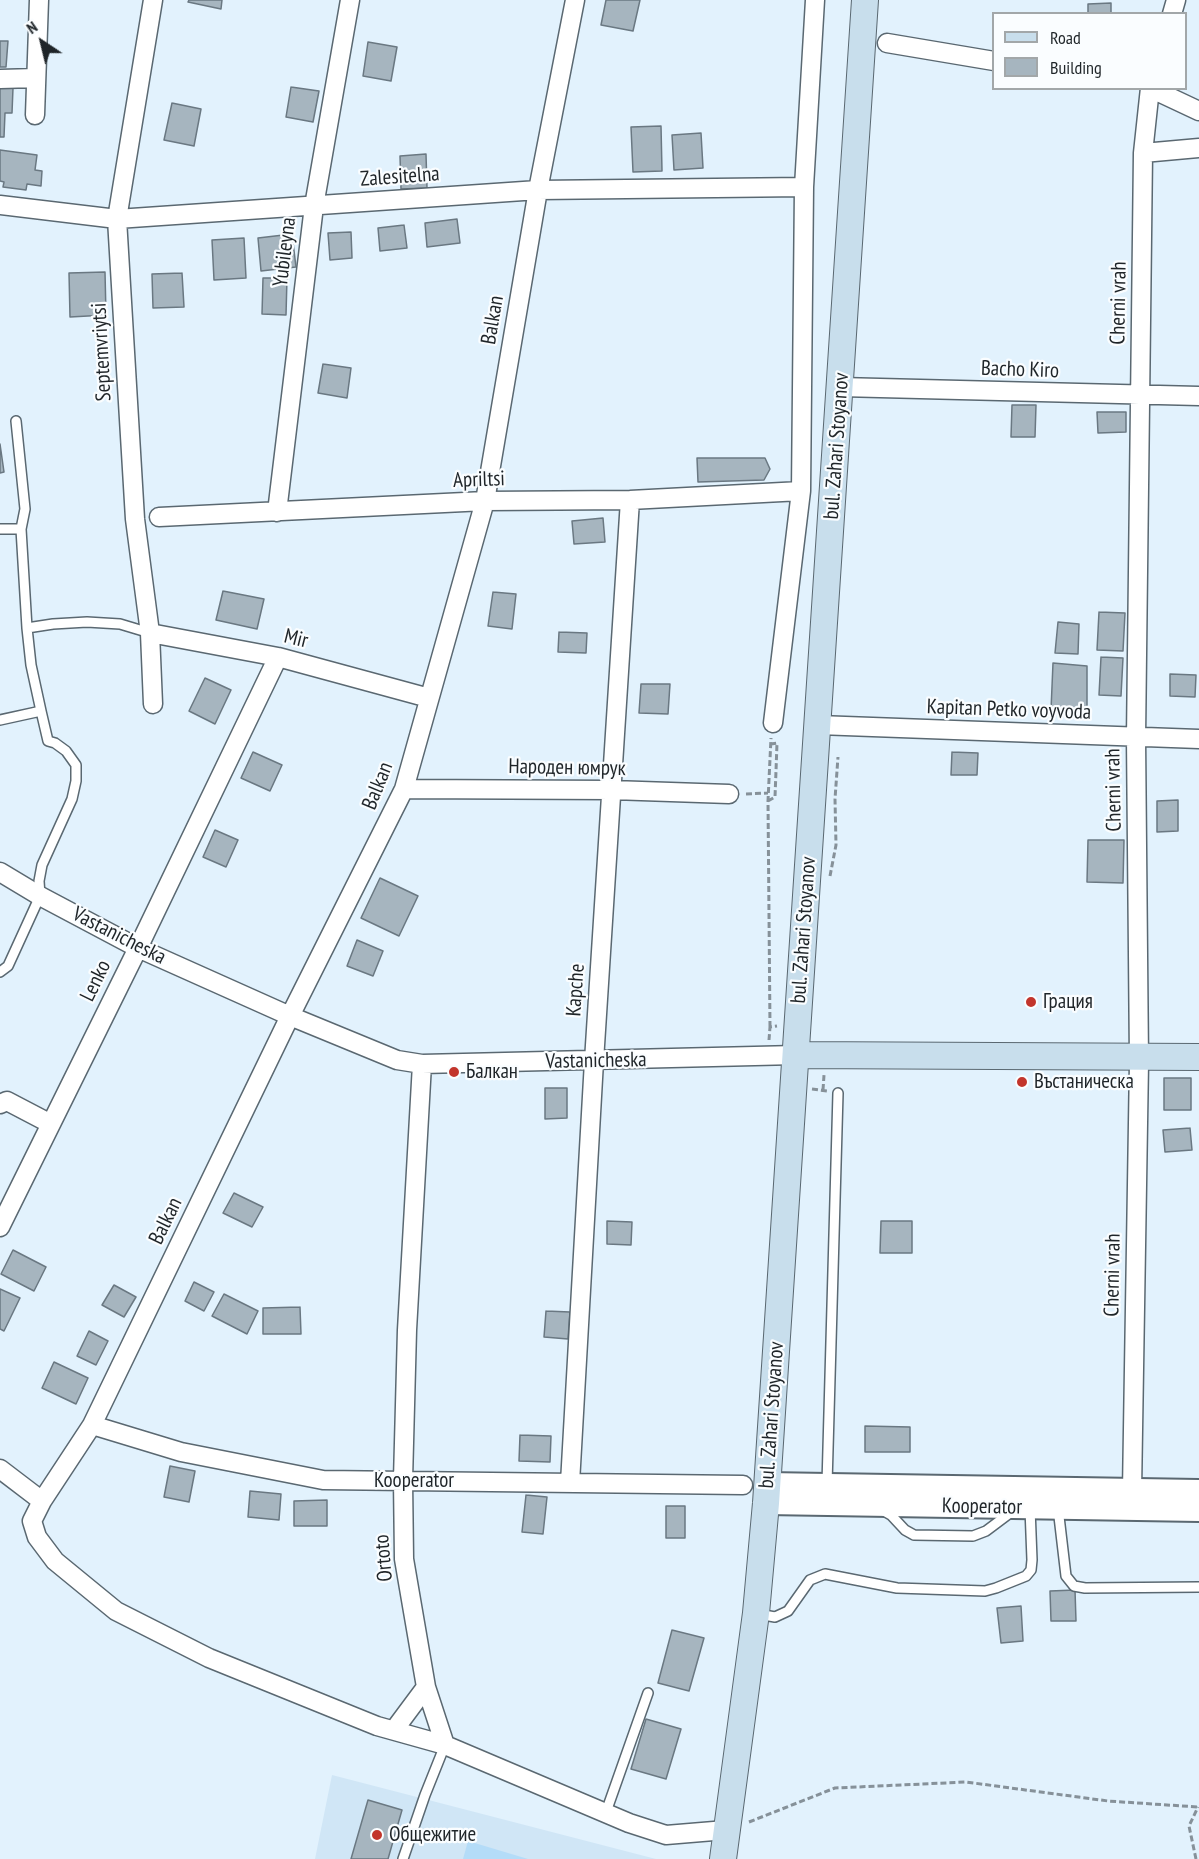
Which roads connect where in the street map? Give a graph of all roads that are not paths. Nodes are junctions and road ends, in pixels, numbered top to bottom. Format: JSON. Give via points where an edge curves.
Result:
{"nodes":[{"id":1,"x":39,"y":0,"type":"edge"},
{"id":2,"x":153,"y":0,"type":"edge"},
{"id":3,"x":350,"y":0,"type":"edge"},
{"id":4,"x":575,"y":0,"type":"edge"},
{"id":5,"x":815,"y":0,"type":"edge"},
{"id":6,"x":865,"y":0,"type":"edge"},
{"id":7,"x":887,"y":43,"type":"dead end"},
{"id":8,"x":992,"y":62,"type":"edge"},
{"id":9,"x":36,"y":78,"type":"junction"},
{"id":10,"x":0,"y":79,"type":"edge"},
{"id":11,"x":1150,"y":90,"type":"edge"},
{"id":12,"x":1154,"y":90,"type":"edge"},
{"id":13,"x":1199,"y":111,"type":"edge"},
{"id":14,"x":35,"y":115,"type":"dead end"},
{"id":15,"x":1199,"y":148,"type":"edge"},
{"id":16,"x":1143,"y":153,"type":"junction"},
{"id":17,"x":804,"y":187,"type":"junction"},
{"id":18,"x":538,"y":190,"type":"junction"},
{"id":19,"x":0,"y":205,"type":"edge"},
{"id":20,"x":314,"y":206,"type":"junction"},
{"id":21,"x":117,"y":219,"type":"junction"},
{"id":22,"x":840,"y":387,"type":"junction"},
{"id":23,"x":1141,"y":396,"type":"junction"},
{"id":24,"x":1199,"y":396,"type":"edge"},
{"id":25,"x":16,"y":421,"type":"dead end"},
{"id":26,"x":801,"y":491,"type":"junction"},
{"id":27,"x":630,"y":500,"type":"junction"},
{"id":28,"x":485,"y":501,"type":"junction"},
{"id":29,"x":277,"y":512,"type":"junction"},
{"id":30,"x":159,"y":517,"type":"dead end"},
{"id":31,"x":0,"y":529,"type":"edge"},
{"id":32,"x":21,"y":530,"type":"junction"},
{"id":33,"x":27,"y":628,"type":"junction"},
{"id":34,"x":150,"y":633,"type":"junction"},
{"id":35,"x":278,"y":657,"type":"junction"},
{"id":36,"x":429,"y":698,"type":"junction"},
{"id":37,"x":153,"y":704,"type":"dead end"},
{"id":38,"x":41,"y":711,"type":"junction"},
{"id":39,"x":0,"y":720,"type":"edge"},
{"id":40,"x":773,"y":723,"type":"road end"},
{"id":41,"x":818,"y":725,"type":"junction"},
{"id":42,"x":1136,"y":738,"type":"junction"},
{"id":43,"x":1199,"y":739,"type":"edge"},
{"id":44,"x":404,"y":789,"type":"junction"},
{"id":45,"x":612,"y":790,"type":"junction"},
{"id":46,"x":729,"y":794,"type":"road end"},
{"id":47,"x":0,"y":872,"type":"edge"},
{"id":48,"x":40,"y":896,"type":"junction"},
{"id":49,"x":138,"y":948,"type":"junction"},
{"id":50,"x":0,"y":972,"type":"edge"},
{"id":51,"x":290,"y":1016,"type":"junction"},
{"id":52,"x":796,"y":1055,"type":"junction"},
{"id":53,"x":1139,"y":1056,"type":"junction"},
{"id":54,"x":1199,"y":1058,"type":"edge"},
{"id":55,"x":594,"y":1061,"type":"junction"},
{"id":56,"x":422,"y":1064,"type":"junction"},
{"id":57,"x":838,"y":1092,"type":"dead end"},
{"id":58,"x":0,"y":1104,"type":"edge"},
{"id":59,"x":51,"y":1124,"type":"junction"},
{"id":60,"x":0,"y":1225,"type":"edge"},
{"id":61,"x":92,"y":1425,"type":"junction"},
{"id":62,"x":0,"y":1469,"type":"edge"},
{"id":63,"x":403,"y":1480,"type":"junction"},
{"id":64,"x":570,"y":1483,"type":"junction"},
{"id":65,"x":827,"y":1486,"type":"junction"},
{"id":66,"x":759,"y":1491,"type":"junction"},
{"id":67,"x":1132,"y":1491,"type":"junction"},
{"id":68,"x":1199,"y":1491,"type":"edge"},
{"id":69,"x":42,"y":1501,"type":"junction"},
{"id":70,"x":1024,"y":1508,"type":"junction"},
{"id":71,"x":1058,"y":1508,"type":"junction"},
{"id":72,"x":1199,"y":1510,"type":"edge"},
{"id":73,"x":1199,"y":1587,"type":"edge"},
{"id":74,"x":756,"y":1613,"type":"junction"},
{"id":75,"x":426,"y":1687,"type":"junction"},
{"id":76,"x":648,"y":1693,"type":"dead end"},
{"id":77,"x":394,"y":1730,"type":"junction"},
{"id":78,"x":445,"y":1744,"type":"junction"},
{"id":79,"x":606,"y":1812,"type":"junction"},
{"id":80,"x":726,"y":1830,"type":"junction"},
{"id":81,"x":403,"y":1859,"type":"edge"},
{"id":82,"x":723,"y":1859,"type":"edge"}],
"edges":[{"from":1,"to":9,"type":"street"},
{"from":2,"to":21,"type":"street","name":"Septemvriytsi"},
{"from":3,"to":20,"type":"street","name":"Yubileyna"},
{"from":4,"to":18,"type":"street","name":"Balkan"},
{"from":5,"to":17,"type":"street"},
{"from":6,"to":22,"type":"main road","name":"bul. Zahari Stoyanov"},
{"from":7,"to":8,"type":"street"},
{"from":9,"to":10,"type":"street"},
{"from":9,"to":14,"type":"street"},
{"from":11,"to":16,"type":"street","name":"Cherni vrah"},
{"from":12,"to":13,"type":"street"},
{"from":15,"to":16,"type":"street"},
{"from":16,"to":23,"type":"street","name":"Cherni vrah"},
{"from":17,"to":18,"type":"street","name":"Zalesitelna"},
{"from":17,"to":26,"type":"street"},
{"from":18,"to":20,"type":"street","name":"Zalesitelna"},
{"from":18,"to":28,"type":"street","name":"Balkan"},
{"from":19,"to":21,"type":"street","name":"Zalesitelna"},
{"from":20,"to":21,"type":"street","name":"Zalesitelna"},
{"from":20,"to":29,"type":"street","name":"Yubileyna"},
{"from":21,"to":34,"type":"street","name":"Septemvriytsi","via":[[135,519]]},
{"from":22,"to":23,"type":"street","name":"Bacho Kiro"},
{"from":22,"to":41,"type":"main road","name":"bul. Zahari Stoyanov"},
{"from":23,"to":24,"type":"street","name":"Bacho Kiro"},
{"from":23,"to":42,"type":"street","name":"Cherni vrah"},
{"from":25,"to":32,"type":"lane","via":[[25,509]]},
{"from":26,"to":27,"type":"street","name":"Apriltsi"},
{"from":26,"to":40,"type":"street"},
{"from":27,"to":28,"type":"street","name":"Apriltsi"},
{"from":27,"to":45,"type":"street","name":"Kapche"},
{"from":28,"to":29,"type":"street","name":"Apriltsi"},
{"from":28,"to":36,"type":"street","name":"Balkan"},
{"from":29,"to":30,"type":"street","name":"Apriltsi"},
{"from":31,"to":32,"type":"lane"},
{"from":32,"to":33,"type":"lane"},
{"from":33,"to":34,"type":"lane","via":[[87,622],[120,624]]},
{"from":33,"to":38,"type":"lane"},
{"from":34,"to":35,"type":"street","name":"Mir"},
{"from":34,"to":37,"type":"street","name":"Septemvriytsi"},
{"from":35,"to":36,"type":"street","name":"Mir"},
{"from":35,"to":49,"type":"street","name":"Lenko"},
{"from":36,"to":44,"type":"street","name":"Balkan"},
{"from":38,"to":39,"type":"lane"},
{"from":38,"to":48,"type":"lane","via":[[48,741],[66,751],[76,765],[76,781],[72,799],[42,865]]},
{"from":41,"to":42,"type":"street","name":"Kapitan Petko voyvoda"},
{"from":41,"to":52,"type":"main road","name":"bul. Zahari Stoyanov"},
{"from":42,"to":43,"type":"street","name":"Kapitan Petko voyvoda"},
{"from":42,"to":53,"type":"street","name":"Cherni vrah"},
{"from":44,"to":45,"type":"street","name":"Народен юмрук"},
{"from":44,"to":51,"type":"street","name":"Balkan"},
{"from":45,"to":46,"type":"street","name":"Народен юмрук"},
{"from":45,"to":55,"type":"street","name":"Kapche"},
{"from":47,"to":48,"type":"street","name":"Vastanicheska"},
{"from":48,"to":49,"type":"street","name":"Vastanicheska"},
{"from":48,"to":50,"type":"lane","via":[[8,966]]},
{"from":49,"to":51,"type":"street","name":"Vastanicheska"},
{"from":49,"to":59,"type":"street","name":"Lenko"},
{"from":51,"to":56,"type":"street","name":"Vastanicheska","via":[[397,1060]]},
{"from":51,"to":61,"type":"street","name":"Balkan"},
{"from":52,"to":53,"type":"main road","name":"Vastanicheska"},
{"from":52,"to":55,"type":"street","name":"Vastanicheska"},
{"from":52,"to":66,"type":"main road","name":"bul. Zahari Stoyanov"},
{"from":53,"to":54,"type":"main road","name":"Vastanicheska"},
{"from":53,"to":67,"type":"street","name":"Cherni vrah"},
{"from":55,"to":56,"type":"street","name":"Vastanicheska"},
{"from":55,"to":64,"type":"street","name":"Kapche"},
{"from":56,"to":63,"type":"street","name":"Ortoto"},
{"from":57,"to":65,"type":"lane"},
{"from":58,"to":59,"type":"street","via":[[7,1101]]},
{"from":59,"to":60,"type":"street","name":"Lenko"},
{"from":61,"to":63,"type":"street","name":"Kooperator","via":[[181,1452],[323,1480]]},
{"from":61,"to":69,"type":"street","name":"Balkan"},
{"from":62,"to":69,"type":"street"},
{"from":63,"to":64,"type":"street","name":"Kooperator"},
{"from":63,"to":75,"type":"street","name":"Ortoto","via":[[404,1559]]},
{"from":64,"to":66,"type":"street","name":"Kooperator"},
{"from":65,"to":66,"type":"street","name":"Kooperator"},
{"from":65,"to":67,"type":"street","name":"Kooperator"},
{"from":66,"to":70,"type":"street","name":"Kooperator","via":[[874,1505]]},
{"from":66,"to":74,"type":"main road","name":"bul. Zahari Stoyanov"},
{"from":67,"to":68,"type":"street","name":"Kooperator"},
{"from":69,"to":77,"type":"street","name":"Balkan","via":[[32,1521],[37,1536],[55,1560],[116,1611],[209,1658]]},
{"from":70,"to":71,"type":"street","name":"Kooperator"},
{"from":70,"to":74,"type":"lane","via":[[1031,1570],[1026,1576],[996,1588],[897,1588],[825,1574],[810,1580],[788,1611],[776,1617]]},
{"from":71,"to":72,"type":"street","name":"Kooperator"},
{"from":71,"to":73,"type":"lane","via":[[1066,1576],[1074,1586]]},
{"from":74,"to":80,"type":"main road","name":"bul. Zahari Stoyanov"},
{"from":75,"to":77,"type":"street"},
{"from":75,"to":78,"type":"street","name":"Ortoto"},
{"from":76,"to":79,"type":"lane"},
{"from":77,"to":78,"type":"street"},
{"from":78,"to":79,"type":"street"},
{"from":78,"to":81,"type":"lane"},
{"from":79,"to":80,"type":"street","via":[[666,1835]]},
{"from":80,"to":82,"type":"main road","name":"bul. Zahari Stoyanov"}]}
